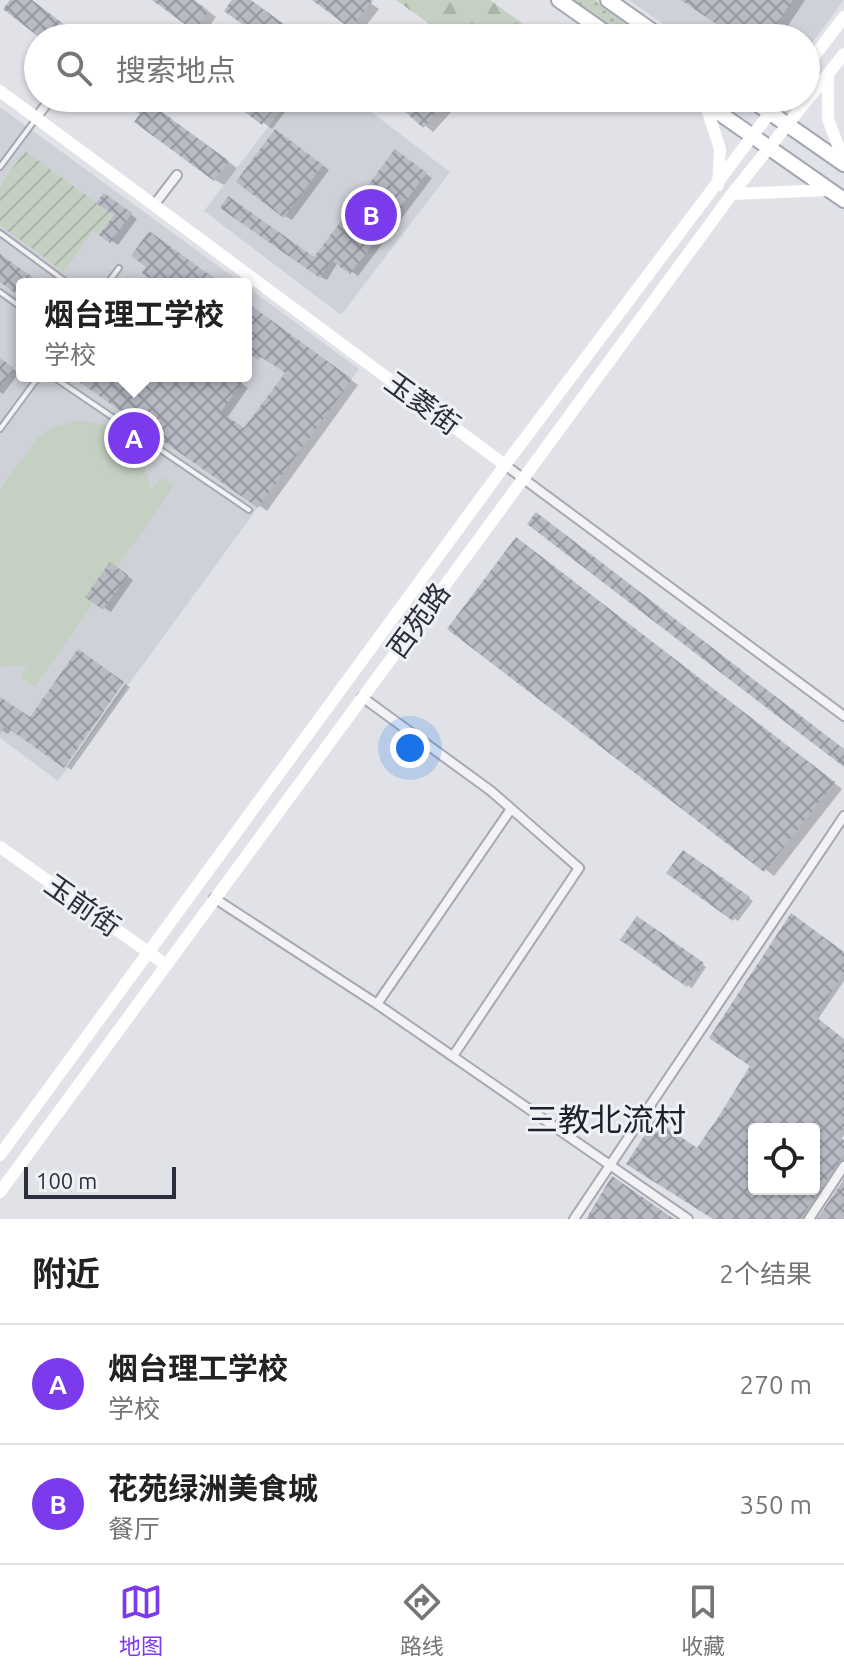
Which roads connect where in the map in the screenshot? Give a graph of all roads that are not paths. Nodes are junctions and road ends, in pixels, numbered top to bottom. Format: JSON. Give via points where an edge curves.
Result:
{"nodes":[{"id":1,"x":559,"y":0,"type":"edge"},
{"id":2,"x":608,"y":0,"type":"edge"},
{"id":3,"x":844,"y":17,"type":"edge"},
{"id":4,"x":593,"y":24,"type":"edge"},
{"id":5,"x":642,"y":24,"type":"edge"},
{"id":6,"x":820,"y":48,"type":"edge"},
{"id":7,"x":844,"y":54,"type":"edge"},
{"id":8,"x":828,"y":75,"type":"junction"},
{"id":9,"x":820,"y":85,"type":"edge"},
{"id":10,"x":0,"y":91,"type":"edge"},
{"id":11,"x":24,"y":109,"type":"edge"},
{"id":12,"x":28,"y":112,"type":"edge"},
{"id":13,"x":40,"y":112,"type":"edge"},
{"id":14,"x":706,"y":112,"type":"edge"},
{"id":15,"x":718,"y":112,"type":"edge"},
{"id":16,"x":771,"y":112,"type":"joint"},
{"id":17,"x":798,"y":112,"type":"edge"},
{"id":18,"x":36,"y":118,"type":"junction"},
{"id":19,"x":788,"y":124,"type":"junction"},
{"id":20,"x":751,"y":135,"type":"junction"},
{"id":21,"x":770,"y":149,"type":"junction"},
{"id":22,"x":844,"y":162,"type":"edge"},
{"id":23,"x":0,"y":167,"type":"edge"},
{"id":24,"x":177,"y":175,"type":"dead end"},
{"id":25,"x":718,"y":186,"type":"junction"},
{"id":26,"x":830,"y":190,"type":"junction"},
{"id":27,"x":732,"y":194,"type":"junction"},
{"id":28,"x":844,"y":200,"type":"edge"},
{"id":29,"x":154,"y":205,"type":"junction"},
{"id":30,"x":0,"y":233,"type":"edge"},
{"id":31,"x":119,"y":268,"type":"dead end"},
{"id":32,"x":61,"y":278,"type":"edge"},
{"id":33,"x":112,"y":278,"type":"edge"},
{"id":34,"x":35,"y":382,"type":"edge"},
{"id":35,"x":61,"y":382,"type":"edge"},
{"id":36,"x":0,"y":429,"type":"edge"},
{"id":37,"x":505,"y":465,"type":"junction"},
{"id":38,"x":524,"y":478,"type":"junction"},
{"id":39,"x":249,"y":510,"type":"dead end"},
{"id":40,"x":362,"y":697,"type":"junction"},
{"id":41,"x":844,"y":716,"type":"edge"},
{"id":42,"x":511,"y":809,"type":"junction"},
{"id":43,"x":844,"y":816,"type":"edge"},
{"id":44,"x":0,"y":847,"type":"edge"},
{"id":45,"x":214,"y":898,"type":"junction"},
{"id":46,"x":147,"y":951,"type":"junction"},
{"id":47,"x":165,"y":964,"type":"junction"},
{"id":48,"x":377,"y":1004,"type":"junction"},
{"id":49,"x":453,"y":1056,"type":"junction"},
{"id":50,"x":0,"y":1155,"type":"edge"},
{"id":51,"x":610,"y":1166,"type":"junction"},
{"id":52,"x":844,"y":1166,"type":"edge"},
{"id":53,"x":0,"y":1192,"type":"edge"},
{"id":54,"x":574,"y":1219,"type":"edge"},
{"id":55,"x":688,"y":1219,"type":"edge"},
{"id":56,"x":809,"y":1219,"type":"edge"}],
"edges":[{"from":1,"to":4,"type":"main road"},
{"from":2,"to":5,"type":"main road"},
{"from":3,"to":6,"type":"main road"},
{"from":7,"to":8,"type":"main road","name":"西苑路"},
{"from":8,"to":9,"type":"main road","name":"西苑路"},
{"from":8,"to":22,"type":"main road","via":[[828,119]]},
{"from":10,"to":11,"type":"main road","name":"玉菱街"},
{"from":12,"to":18,"type":"main road","name":"玉菱街"},
{"from":13,"to":18,"type":"street"},
{"from":14,"to":25,"type":"main road","via":[[720,149]]},
{"from":15,"to":20,"type":"main road"},
{"from":16,"to":19,"type":"main road"},
{"from":16,"to":20,"type":"main road","name":"西苑路"},
{"from":17,"to":19,"type":"main road","name":"西苑路"},
{"from":18,"to":23,"type":"lane"},
{"from":18,"to":29,"type":"main road","name":"玉菱街"},
{"from":19,"to":21,"type":"main road","name":"西苑路"},
{"from":19,"to":22,"type":"main road"},
{"from":20,"to":21,"type":"main road"},
{"from":20,"to":25,"type":"main road","name":"西苑路"},
{"from":21,"to":26,"type":"main road"},
{"from":21,"to":27,"type":"main road","name":"西苑路"},
{"from":24,"to":29,"type":"street"},
{"from":25,"to":37,"type":"main road","name":"西苑路"},
{"from":26,"to":27,"type":"main road"},
{"from":26,"to":28,"type":"main road"},
{"from":27,"to":38,"type":"main road","name":"西苑路"},
{"from":29,"to":37,"type":"main road","name":"玉菱街"},
{"from":30,"to":32,"type":"lane"},
{"from":31,"to":33,"type":"lane"},
{"from":34,"to":36,"type":"lane"},
{"from":35,"to":39,"type":"lane"},
{"from":37,"to":38,"type":"street","name":"玉菱街"},
{"from":37,"to":46,"type":"main road","name":"西苑路"},
{"from":38,"to":40,"type":"main road","name":"西苑路"},
{"from":38,"to":41,"type":"street","name":"玉菱街"},
{"from":40,"to":42,"type":"street"},
{"from":40,"to":45,"type":"main road","name":"西苑路"},
{"from":42,"to":48,"type":"street"},
{"from":42,"to":49,"type":"street","via":[[579,868]]},
{"from":43,"to":51,"type":"street"},
{"from":44,"to":46,"type":"main road","name":"玉前街"},
{"from":45,"to":47,"type":"main road","name":"西苑路"},
{"from":45,"to":48,"type":"street"},
{"from":46,"to":47,"type":"main road","name":"玉前街"},
{"from":46,"to":50,"type":"main road","name":"西苑路"},
{"from":47,"to":53,"type":"main road","name":"西苑路"},
{"from":48,"to":49,"type":"street"},
{"from":49,"to":51,"type":"street"},
{"from":51,"to":54,"type":"street"},
{"from":51,"to":55,"type":"street"},
{"from":52,"to":56,"type":"street"}]}
